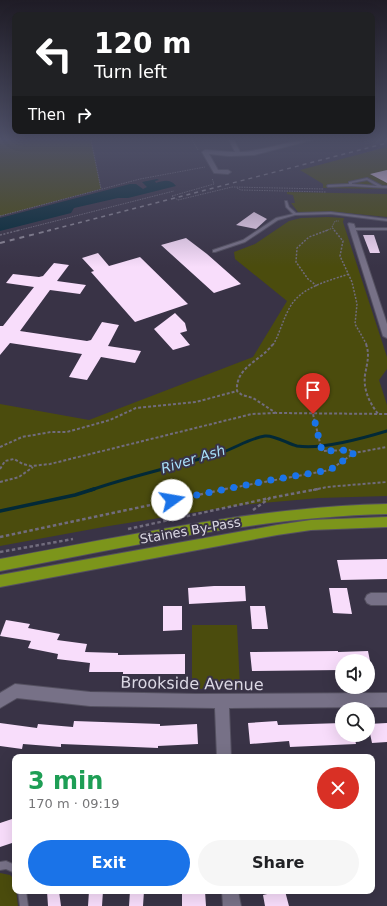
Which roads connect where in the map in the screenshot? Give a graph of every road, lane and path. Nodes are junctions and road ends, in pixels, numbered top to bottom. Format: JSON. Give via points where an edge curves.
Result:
{"nodes":[{"id":1,"x":99,"y":182,"type":"edge"},
{"id":2,"x":131,"y":182,"type":"edge"},
{"id":3,"x":213,"y":182,"type":"edge"},
{"id":4,"x":352,"y":182,"type":"edge"},
{"id":5,"x":372,"y":182,"type":"edge"},
{"id":6,"x":350,"y":185,"type":"junction"},
{"id":7,"x":328,"y":186,"type":"dead end"},
{"id":8,"x":237,"y":187,"type":"junction"},
{"id":9,"x":382,"y":187,"type":"junction"},
{"id":10,"x":387,"y":187,"type":"edge"},
{"id":11,"x":324,"y":189,"type":"dead end"},
{"id":12,"x":101,"y":190,"type":"junction"},
{"id":13,"x":174,"y":191,"type":"dead end"},
{"id":14,"x":332,"y":192,"type":"dead end"},
{"id":15,"x":286,"y":202,"type":"dead end"},
{"id":16,"x":295,"y":214,"type":"junction"},
{"id":17,"x":0,"y":216,"type":"edge"},
{"id":18,"x":342,"y":220,"type":"dead end"},
{"id":19,"x":387,"y":220,"type":"edge"},
{"id":20,"x":352,"y":226,"type":"joint"},
{"id":21,"x":333,"y":228,"type":"junction"},
{"id":22,"x":387,"y":229,"type":"edge"},
{"id":23,"x":0,"y":235,"type":"edge"},
{"id":24,"x":214,"y":251,"type":"dead end"},
{"id":25,"x":349,"y":274,"type":"junction"},
{"id":26,"x":317,"y":286,"type":"junction"},
{"id":27,"x":384,"y":317,"type":"edge"},
{"id":28,"x":387,"y":336,"type":"edge"},
{"id":29,"x":237,"y":391,"type":"junction"},
{"id":30,"x":276,"y":413,"type":"junction"},
{"id":31,"x":313,"y":414,"type":"junction"},
{"id":32,"x":387,"y":414,"type":"edge"},
{"id":33,"x":379,"y":415,"type":"junction"},
{"id":34,"x":0,"y":447,"type":"edge"},
{"id":35,"x":387,"y":447,"type":"edge"},
{"id":36,"x":354,"y":453,"type":"junction"},
{"id":37,"x":34,"y":466,"type":"junction"},
{"id":38,"x":0,"y":469,"type":"edge"},
{"id":39,"x":0,"y":482,"type":"edge"},
{"id":40,"x":387,"y":482,"type":"edge"},
{"id":41,"x":270,"y":498,"type":"junction"},
{"id":42,"x":387,"y":509,"type":"edge"},
{"id":43,"x":236,"y":522,"type":"junction"},
{"id":44,"x":387,"y":522,"type":"edge"},
{"id":45,"x":122,"y":530,"type":"dead end"},
{"id":46,"x":0,"y":536,"type":"edge"},
{"id":47,"x":76,"y":538,"type":"dead end"},
{"id":48,"x":0,"y":552,"type":"edge"},
{"id":49,"x":0,"y":565,"type":"edge"},
{"id":50,"x":0,"y":581,"type":"edge"},
{"id":51,"x":371,"y":599,"type":"dead end"},
{"id":52,"x":387,"y":599,"type":"edge"},
{"id":53,"x":387,"y":700,"type":"edge"},
{"id":54,"x":222,"y":701,"type":"junction"},
{"id":55,"x":0,"y":702,"type":"edge"},
{"id":56,"x":224,"y":754,"type":"edge"},
{"id":57,"x":0,"y":866,"type":"edge"},
{"id":58,"x":12,"y":868,"type":"edge"},
{"id":59,"x":22,"y":894,"type":"edge"},
{"id":60,"x":230,"y":894,"type":"edge"},
{"id":61,"x":24,"y":906,"type":"edge"},
{"id":62,"x":232,"y":906,"type":"edge"}],
"edges":[{"from":1,"to":12,"type":"path"},
{"from":2,"to":12,"type":"path"},
{"from":3,"to":8,"type":"path","bridge":true,"via":[[172,196],[178,200]]},
{"from":4,"to":6,"type":"lane"},
{"from":5,"to":9,"type":"lane"},
{"from":6,"to":7,"type":"lane"},
{"from":6,"to":9,"type":"lane"},
{"from":8,"to":11,"type":"path"},
{"from":8,"to":14,"type":"path","via":[[241,190]]},
{"from":9,"to":10,"type":"lane"},
{"from":12,"to":17,"type":"path"},
{"from":13,"to":23,"type":"path"},
{"from":15,"to":16,"type":"lane"},
{"from":16,"to":19,"type":"lane","via":[[324,213]]},
{"from":16,"to":24,"type":"lane","via":[[277,219],[244,241]]},
{"from":18,"to":21,"type":"path","via":[[335,221]]},
{"from":20,"to":22,"type":"lane"},
{"from":20,"to":27,"type":"street"},
{"from":21,"to":25,"type":"path","via":[[343,240],[340,256]]},
{"from":21,"to":26,"type":"path","via":[[308,237],[297,248],[296,262],[308,279]]},
{"from":25,"to":26,"type":"path"},
{"from":25,"to":33,"type":"path","via":[[357,304],[355,324],[367,345],[369,361],[365,376],[366,392]]},
{"from":26,"to":29,"type":"path","via":[[295,300],[277,339],[268,351],[243,371],[236,382]]},
{"from":27,"to":28,"type":"street"},
{"from":29,"to":30,"type":"path"},
{"from":29,"to":34,"type":"path","via":[[196,402],[136,408],[110,420],[67,432],[22,437]]},
{"from":30,"to":31,"type":"path"},
{"from":30,"to":37,"type":"path","via":[[244,416]]},
{"from":31,"to":33,"type":"path"},
{"from":31,"to":36,"type":"path","via":[[322,451],[349,450]]},
{"from":32,"to":33,"type":"path"},
{"from":35,"to":36,"type":"path"},
{"from":36,"to":46,"type":"path","via":[[330,470],[228,488]]},
{"from":37,"to":38,"type":"path","via":[[23,465],[14,459],[5,461]]},
{"from":37,"to":39,"type":"path","via":[[19,477]]},
{"from":40,"to":41,"type":"path","via":[[326,487]]},
{"from":41,"to":43,"type":"path"},
{"from":41,"to":45,"type":"path"},
{"from":42,"to":43,"type":"highway","name":"Staines By-Pass","via":[[288,514]]},
{"from":43,"to":49,"type":"highway","name":"Staines By-Pass"},
{"from":44,"to":50,"type":"highway","name":"Staines By-Pass","via":[[311,525],[270,531]]},
{"from":47,"to":48,"type":"path"},
{"from":51,"to":52,"type":"street"},
{"from":53,"to":54,"type":"street","name":"Brookside Avenue"},
{"from":54,"to":55,"type":"street","name":"Brookside Avenue","via":[[90,698],[16,691]]},
{"from":54,"to":56,"type":"street"},
{"from":57,"to":58,"type":"lane"},
{"from":59,"to":61,"type":"lane"},
{"from":60,"to":62,"type":"street"}]}
